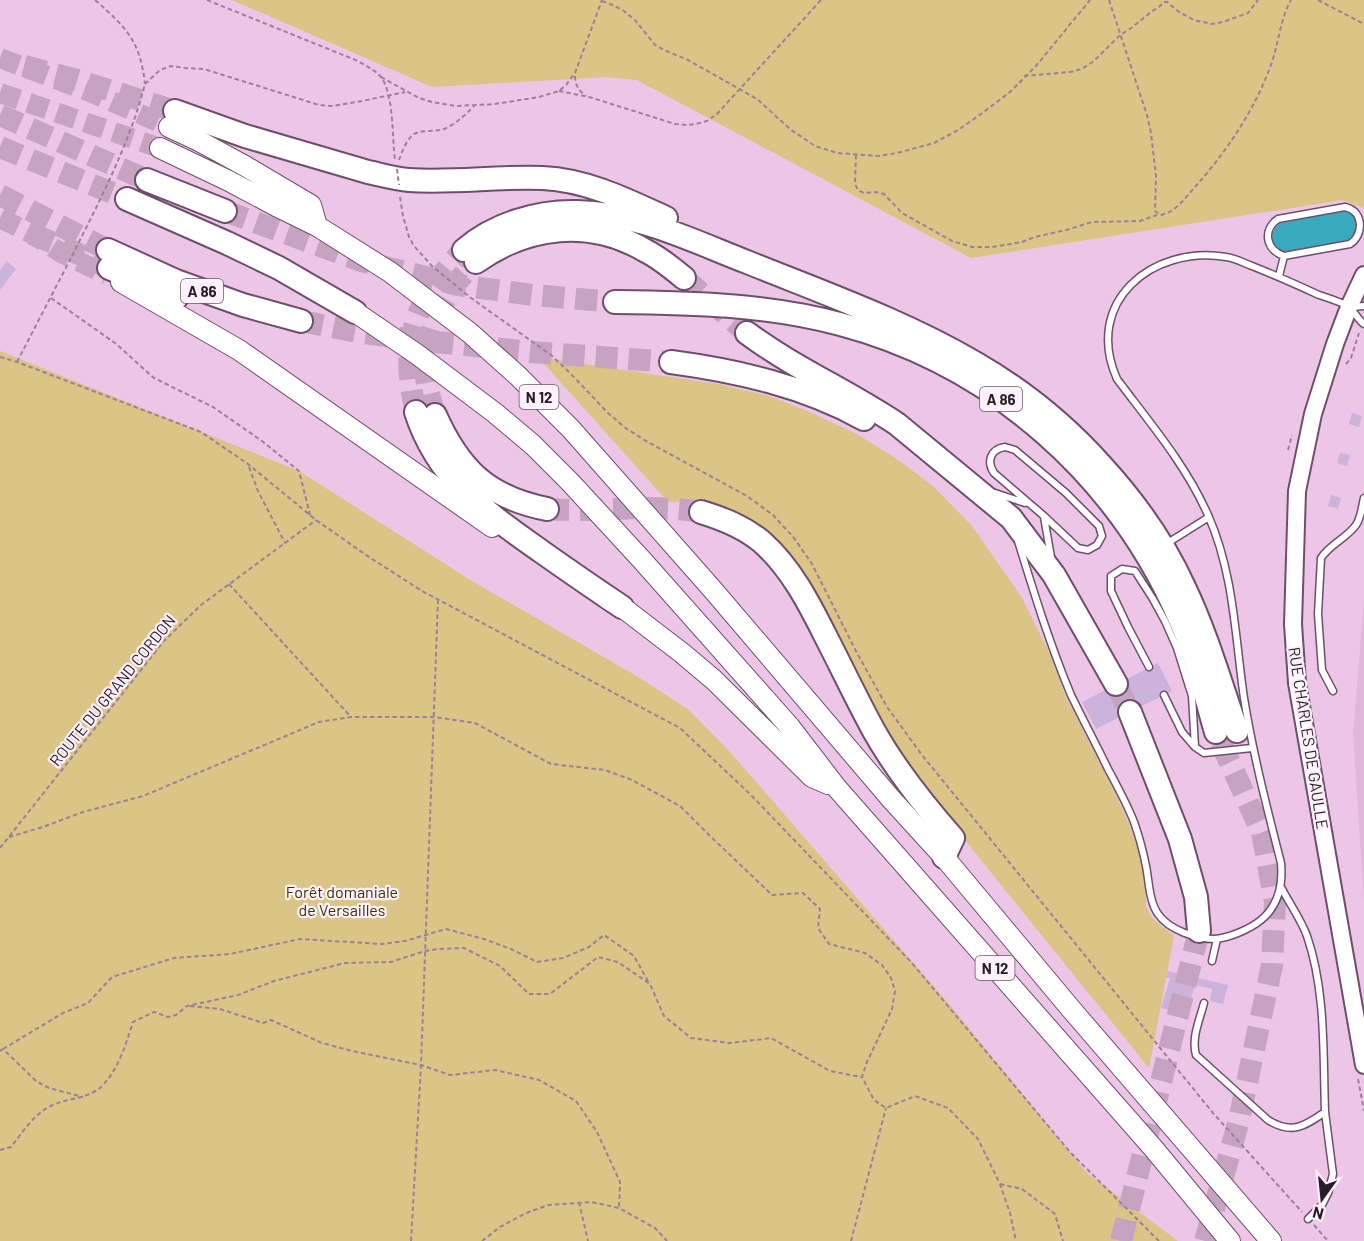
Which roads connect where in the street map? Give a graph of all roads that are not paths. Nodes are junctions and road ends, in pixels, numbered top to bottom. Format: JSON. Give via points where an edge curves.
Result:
{"nodes":[{"id":1,"x":172,"y":119,"type":"joint"},
{"id":2,"x":160,"y":148,"type":"tunnel mouth"},
{"id":3,"x":147,"y":180,"type":"tunnel mouth"},
{"id":4,"x":127,"y":199,"type":"tunnel mouth"},
{"id":5,"x":225,"y":211,"type":"tunnel mouth"},
{"id":6,"x":317,"y":226,"type":"junction"},
{"id":7,"x":1284,"y":256,"type":"junction"},
{"id":8,"x":108,"y":264,"type":"joint"},
{"id":9,"x":1364,"y":275,"type":"edge"},
{"id":10,"x":1279,"y":276,"type":"junction"},
{"id":11,"x":684,"y":278,"type":"tunnel mouth"},
{"id":12,"x":838,"y":299,"type":"junction"},
{"id":13,"x":615,"y":302,"type":"tunnel mouth"},
{"id":14,"x":1356,"y":307,"type":"edge"},
{"id":15,"x":355,"y":312,"type":"joint"},
{"id":16,"x":1363,"y":324,"type":"edge"},
{"id":17,"x":303,"y":327,"type":"tunnel mouth"},
{"id":18,"x":747,"y":333,"type":"tunnel mouth"},
{"id":19,"x":671,"y":362,"type":"tunnel mouth"},
{"id":20,"x":971,"y":484,"type":"junction"},
{"id":21,"x":1364,"y":498,"type":"edge"},
{"id":22,"x":1029,"y":504,"type":"junction"},
{"id":23,"x":547,"y":508,"type":"tunnel mouth"},
{"id":24,"x":701,"y":512,"type":"tunnel mouth"},
{"id":25,"x":1044,"y":516,"type":"junction"},
{"id":26,"x":1209,"y":517,"type":"junction"},
{"id":27,"x":1011,"y":518,"type":"junction"},
{"id":28,"x":1162,"y":547,"type":"junction"},
{"id":29,"x":1054,"y":575,"type":"junction"},
{"id":30,"x":622,"y":607,"type":"junction"},
{"id":31,"x":1149,"y":667,"type":"dead end"},
{"id":32,"x":1116,"y":684,"type":"tunnel mouth"},
{"id":33,"x":1333,"y":691,"type":"dead end"},
{"id":34,"x":1164,"y":695,"type":"dead end"},
{"id":35,"x":1130,"y":712,"type":"tunnel mouth"},
{"id":36,"x":1195,"y":747,"type":"junction"},
{"id":37,"x":1252,"y":748,"type":"junction"},
{"id":38,"x":836,"y":787,"type":"junction"},
{"id":39,"x":944,"y":857,"type":"junction"},
{"id":40,"x":1281,"y":887,"type":"junction"},
{"id":41,"x":1208,"y":935,"type":"junction"},
{"id":42,"x":1212,"y":961,"type":"dead end"},
{"id":43,"x":1204,"y":1003,"type":"dead end"},
{"id":44,"x":1364,"y":1065,"type":"edge"},
{"id":45,"x":1326,"y":1112,"type":"junction"},
{"id":46,"x":1154,"y":1149,"type":"junction"},
{"id":47,"x":1308,"y":1219,"type":"dead end"},
{"id":48,"x":1215,"y":1241,"type":"edge"},
{"id":49,"x":1230,"y":1241,"type":"edge"},
{"id":50,"x":1271,"y":1241,"type":"edge"}],
"edges":[{"from":1,"to":6,"type":"highway","via":[[199,141],[311,205]]},
{"from":1,"to":12,"type":"highway","via":[[396,178],[544,178],[583,184]]},
{"from":2,"to":6,"type":"highway","number":"N 12"},
{"from":3,"to":5,"type":"highway"},
{"from":4,"to":15,"type":"highway","number":"N 12","via":[[279,268]]},
{"from":6,"to":39,"type":"highway","number":"N 12","via":[[390,272],[470,333],[571,429]]},
{"from":7,"to":7,"type":"lane","via":[[1355,242],[1364,227],[1361,216],[1345,207],[1278,219],[1268,232],[1268,243]]},
{"from":7,"to":10,"type":"lane"},
{"from":8,"to":17,"type":"highway","number":"A 86","via":[[176,281]]},
{"from":8,"to":30,"type":"highway","via":[[125,284],[239,350],[505,536]]},
{"from":9,"to":14,"type":"main road","name":"RUE CHARLES DE GAULLE"},
{"from":10,"to":14,"type":"lane"},
{"from":10,"to":26,"type":"lane","via":[[1230,258],[1192,256],[1137,278],[1126,288],[1111,317],[1108,350],[1117,379],[1186,473]]},
{"from":11,"to":12,"type":"highway","via":[[627,241],[570,229],[532,234],[470,256],[473,242],[501,227],[540,214],[598,213],[666,231]]},
{"from":12,"to":28,"type":"highway","via":[[948,348],[1034,402],[1103,467]]},
{"from":13,"to":28,"type":"highway","number":"A 86","via":[[727,305],[839,323],[933,358],[998,398],[1066,452],[1110,501],[1148,556],[1185,631],[1226,731],[1197,616]]},
{"from":14,"to":16,"type":"lane"},
{"from":14,"to":44,"type":"main road","name":"RUE CHARLES DE GAULLE","via":[[1335,344],[1313,414],[1297,491],[1293,624],[1297,683]]},
{"from":15,"to":38,"type":"highway","number":"N 12","via":[[418,355],[533,445],[641,559],[790,727]]},
{"from":18,"to":20,"type":"highway","via":[[877,410]]},
{"from":19,"to":20,"type":"highway","via":[[752,376],[794,388],[860,416]]},
{"from":20,"to":22,"type":"lane"},
{"from":20,"to":27,"type":"highway"},
{"from":21,"to":33,"type":"lane","via":[[1356,526],[1321,558],[1318,615],[1322,670]]},
{"from":22,"to":25,"type":"lane"},
{"from":22,"to":25,"type":"lane","via":[[991,469],[990,459],[996,450],[1015,450],[1066,493],[1099,526],[1102,536],[1088,550],[1078,548]]},
{"from":23,"to":30,"type":"highway","via":[[512,499],[479,480],[425,414],[425,437],[433,453],[473,500]]},
{"from":24,"to":39,"type":"highway","via":[[731,522],[753,536],[792,576],[893,764],[952,838]]},
{"from":25,"to":29,"type":"lane"},
{"from":26,"to":28,"type":"lane"},
{"from":26,"to":37,"type":"lane","via":[[1230,589]]},
{"from":27,"to":29,"type":"highway"},
{"from":27,"to":41,"type":"lane","via":[[1064,679],[1133,820],[1158,915],[1184,932]]},
{"from":29,"to":32,"type":"highway"},
{"from":30,"to":38,"type":"highway","via":[[714,680],[812,777]]},
{"from":31,"to":36,"type":"lane","via":[[1111,591],[1111,576],[1122,569],[1135,571],[1177,648],[1192,696]]},
{"from":34,"to":36,"type":"lane","via":[[1182,732]]},
{"from":35,"to":41,"type":"highway","via":[[1180,839]]},
{"from":36,"to":37,"type":"lane","via":[[1204,753]]},
{"from":37,"to":40,"type":"lane","via":[[1281,863]]},
{"from":38,"to":46,"type":"highway","number":"N 12"},
{"from":39,"to":50,"type":"highway","number":"N 12"},
{"from":40,"to":41,"type":"lane","via":[[1264,918],[1255,925],[1244,931]]},
{"from":40,"to":45,"type":"lane","via":[[1306,934],[1316,968]]},
{"from":41,"to":42,"type":"lane"},
{"from":43,"to":45,"type":"lane","via":[[1195,1039],[1196,1055],[1268,1120],[1278,1126],[1299,1127]]},
{"from":45,"to":47,"type":"lane","via":[[1333,1174],[1322,1205]]},
{"from":46,"to":48,"type":"highway","via":[[1159,1174]]},
{"from":46,"to":49,"type":"highway","number":"N 12"}]}
